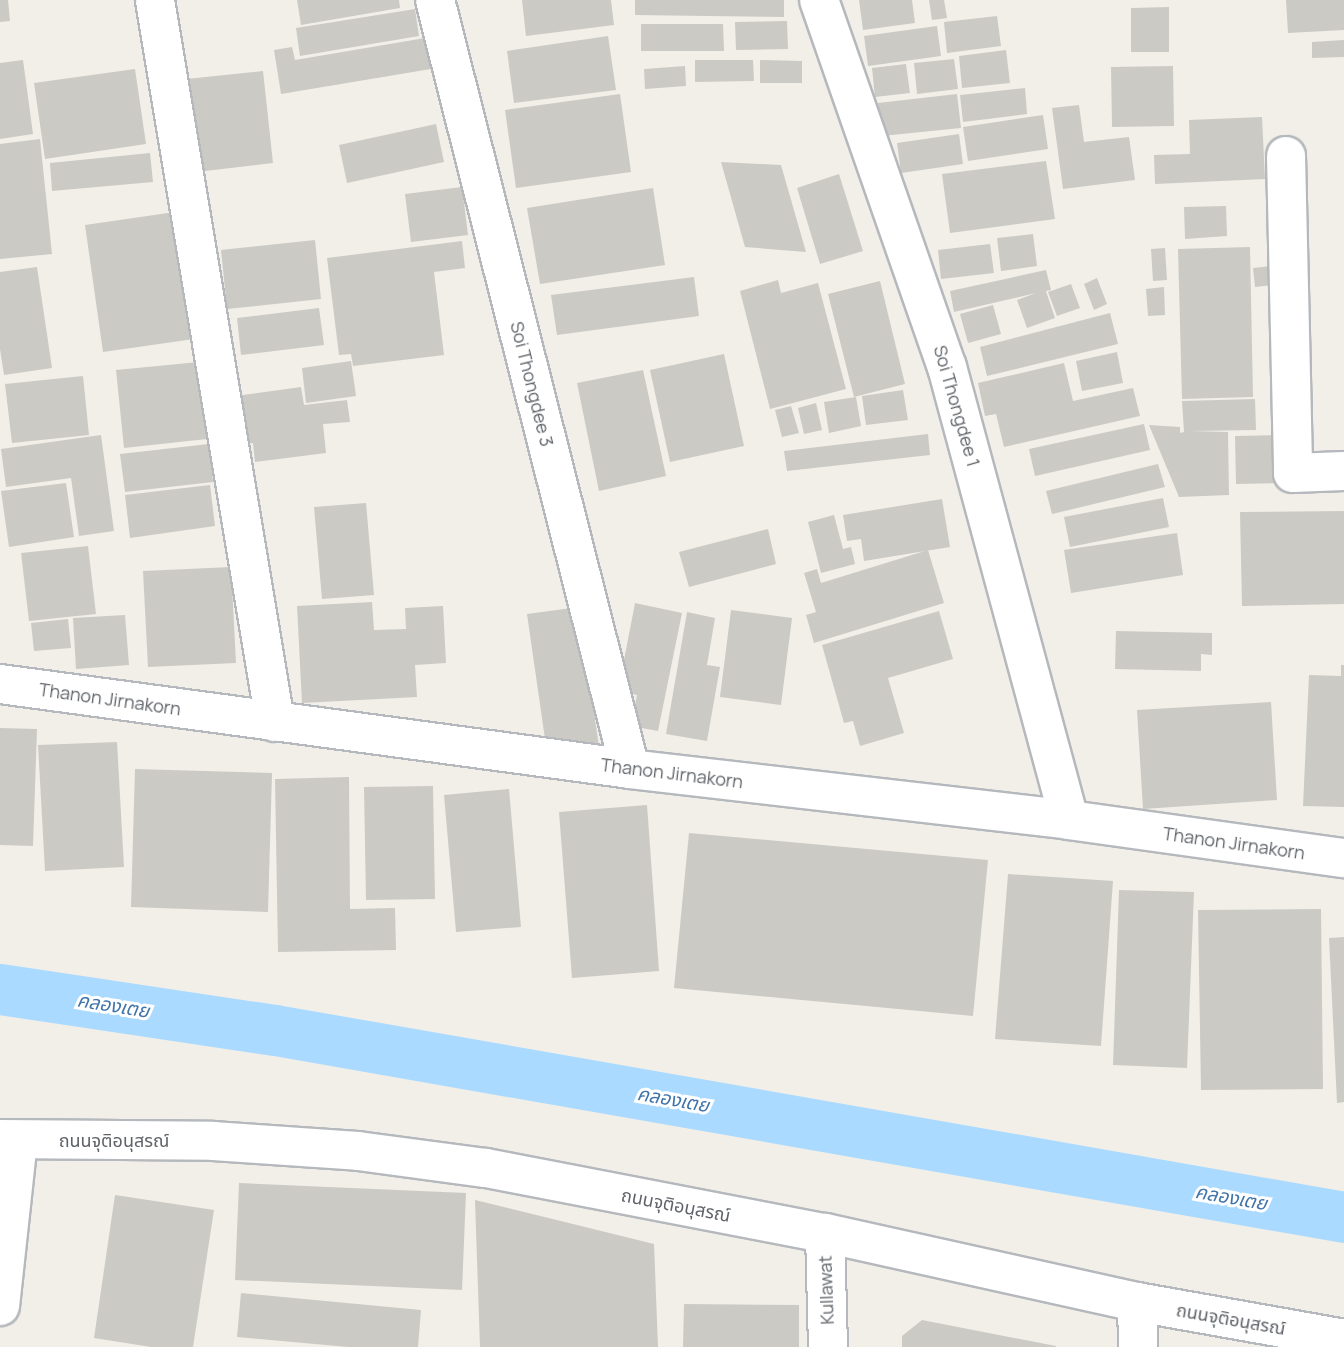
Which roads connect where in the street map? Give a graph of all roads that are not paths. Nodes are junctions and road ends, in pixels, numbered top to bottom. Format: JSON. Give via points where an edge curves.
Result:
{"nodes":[{"id":1,"x":155,"y":0,"type":"edge"},
{"id":2,"x":435,"y":0,"type":"edge"},
{"id":3,"x":819,"y":0,"type":"edge"},
{"id":4,"x":1286,"y":156,"type":"dead end"},
{"id":5,"x":1344,"y":471,"type":"edge"},
{"id":6,"x":0,"y":684,"type":"edge"},
{"id":7,"x":275,"y":722,"type":"junction"},
{"id":8,"x":629,"y":769,"type":"junction"},
{"id":9,"x":1069,"y":820,"type":"junction"},
{"id":10,"x":1344,"y":858,"type":"edge"},
{"id":11,"x":9,"y":1139,"type":"edge"},
{"id":12,"x":825,"y":1233,"type":"junction"},
{"id":13,"x":1137,"y":1302,"type":"junction"},
{"id":14,"x":0,"y":1306,"type":"edge"},
{"id":15,"x":1344,"y":1339,"type":"edge"},
{"id":16,"x":828,"y":1347,"type":"edge"},
{"id":17,"x":1138,"y":1347,"type":"edge"}],
"edges":[{"from":1,"to":7,"type":"street"},
{"from":2,"to":8,"type":"street","name":"Soi Thongdee 3"},
{"from":3,"to":9,"type":"street","name":"Soi Thongdee 1","via":[[947,367]]},
{"from":4,"to":5,"type":"street","via":[[1293,473]]},
{"from":6,"to":7,"type":"street","name":"Thanon Jirnakorn"},
{"from":7,"to":8,"type":"street","name":"Thanon Jirnakorn"},
{"from":8,"to":9,"type":"street","name":"Thanon Jirnakorn"},
{"from":9,"to":10,"type":"street","name":"Thanon Jirnakorn"},
{"from":11,"to":12,"type":"street","name":"ถนนจุติอนุสรณ์","via":[[213,1141],[358,1151],[486,1168]]},
{"from":11,"to":14,"type":"street"},
{"from":12,"to":13,"type":"street","name":"ถนนจุติอนุสรณ์"},
{"from":12,"to":16,"type":"street","name":"Kullawat"},
{"from":13,"to":15,"type":"street","name":"ถนนจุติอนุสรณ์"},
{"from":13,"to":17,"type":"street"}]}
